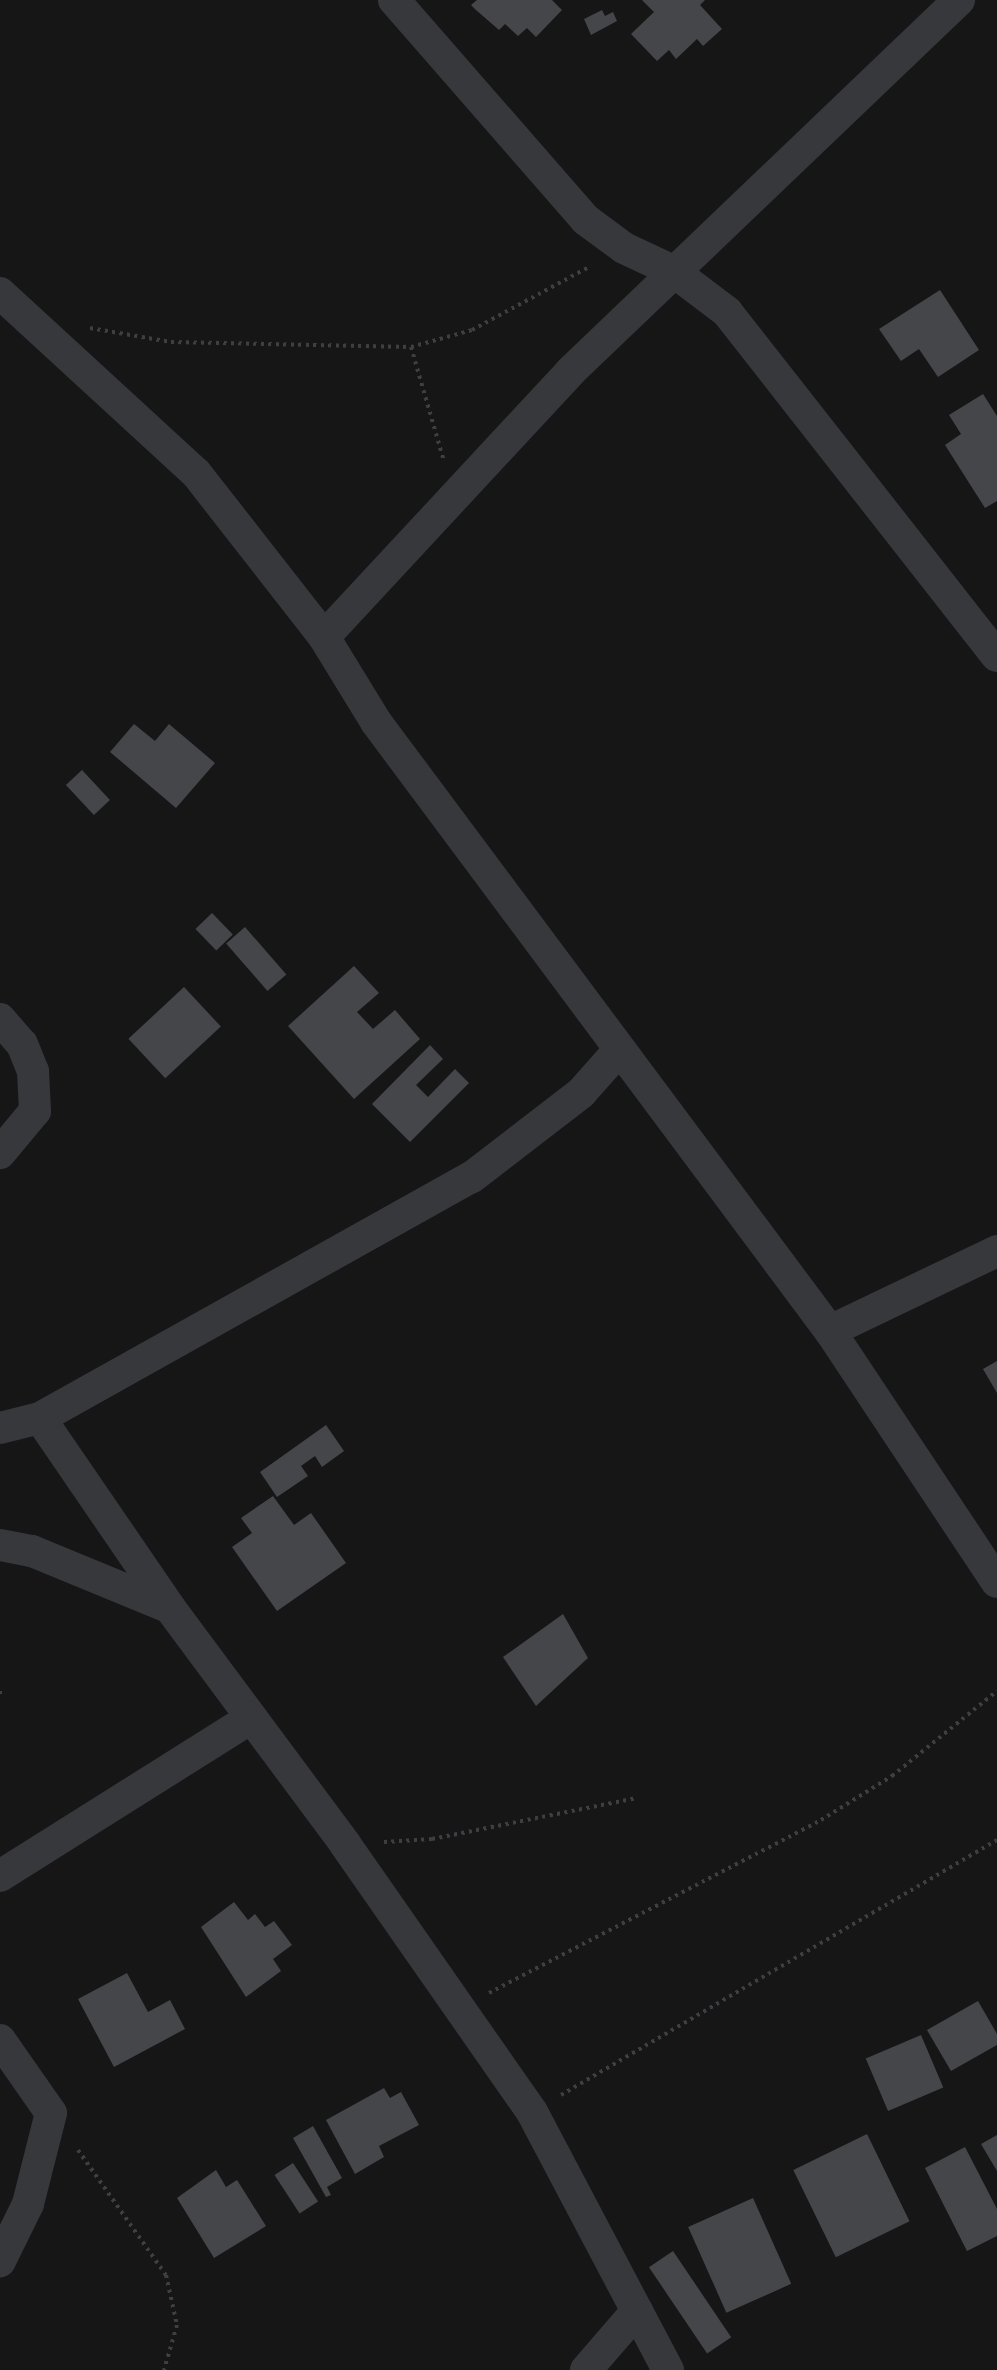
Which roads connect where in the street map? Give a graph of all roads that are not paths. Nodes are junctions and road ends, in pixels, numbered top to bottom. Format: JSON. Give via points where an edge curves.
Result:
{"nodes":[{"id":1,"x":394,"y":0,"type":"edge"},
{"id":2,"x":959,"y":0,"type":"edge"},
{"id":3,"x":673,"y":271,"type":"junction"},
{"id":4,"x":1,"y":295,"type":"edge"},
{"id":5,"x":324,"y":637,"type":"junction"},
{"id":6,"x":997,"y":656,"type":"edge"},
{"id":7,"x":0,"y":1019,"type":"edge"},
{"id":8,"x":620,"y":1050,"type":"junction"},
{"id":9,"x":0,"y":1153,"type":"edge"},
{"id":10,"x":997,"y":1251,"type":"edge"},
{"id":11,"x":830,"y":1331,"type":"junction"},
{"id":12,"x":40,"y":1418,"type":"junction"},
{"id":13,"x":0,"y":1428,"type":"edge"},
{"id":14,"x":0,"y":1545,"type":"edge"},
{"id":15,"x":997,"y":1582,"type":"edge"},
{"id":16,"x":170,"y":1608,"type":"junction"},
{"id":17,"x":250,"y":1718,"type":"junction"},
{"id":18,"x":0,"y":1876,"type":"edge"},
{"id":19,"x":0,"y":2040,"type":"edge"},
{"id":20,"x":0,"y":2261,"type":"edge"},
{"id":21,"x":637,"y":2311,"type":"junction"},
{"id":22,"x":586,"y":2370,"type":"edge"},
{"id":23,"x":668,"y":2370,"type":"edge"}],
"edges":[{"from":1,"to":3,"type":"street","via":[[482,108],[586,220],[624,248]]},
{"from":2,"to":3,"type":"street"},
{"from":3,"to":5,"type":"street","via":[[453,492]]},
{"from":3,"to":6,"type":"street","via":[[727,312],[769,361]]},
{"from":4,"to":5,"type":"street","via":[[196,473]]},
{"from":5,"to":8,"type":"street","via":[[376,722]]},
{"from":7,"to":9,"type":"street","via":[[22,1044],[33,1071],[35,1111]]},
{"from":8,"to":11,"type":"street"},
{"from":8,"to":12,"type":"street","via":[[581,1093],[472,1177]]},
{"from":10,"to":11,"type":"street"},
{"from":11,"to":15,"type":"street"},
{"from":12,"to":13,"type":"street"},
{"from":12,"to":16,"type":"street"},
{"from":14,"to":16,"type":"street","via":[[32,1551]]},
{"from":16,"to":17,"type":"street"},
{"from":17,"to":18,"type":"street"},
{"from":17,"to":21,"type":"street","via":[[461,2006],[532,2112]]},
{"from":19,"to":20,"type":"street","via":[[51,2113],[28,2204]]},
{"from":21,"to":22,"type":"street"},
{"from":21,"to":23,"type":"street"}]}
